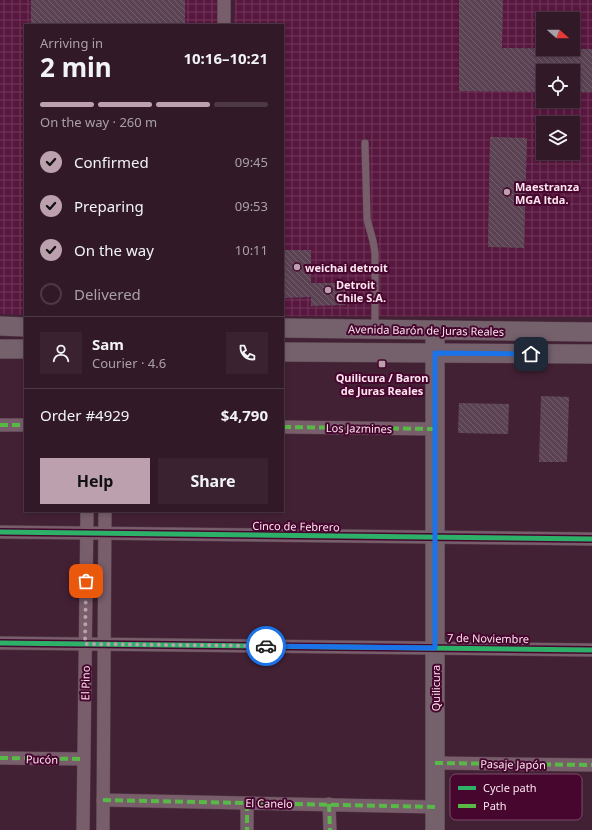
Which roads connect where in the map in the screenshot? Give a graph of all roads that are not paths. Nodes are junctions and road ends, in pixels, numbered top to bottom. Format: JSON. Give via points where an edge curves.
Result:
{"nodes":[{"id":1,"x":224,"y":0,"type":"edge"},
{"id":2,"x":224,"y":24,"type":"edge"},
{"id":3,"x":365,"y":143,"type":"dead end"},
{"id":4,"x":0,"y":326,"type":"edge"},
{"id":5,"x":24,"y":327,"type":"edge"},
{"id":6,"x":284,"y":328,"type":"edge"},
{"id":7,"x":375,"y":329,"type":"junction"},
{"id":8,"x":435,"y":330,"type":"junction"},
{"id":9,"x":592,"y":332,"type":"edge"},
{"id":10,"x":0,"y":349,"type":"edge"},
{"id":11,"x":24,"y":349,"type":"edge"},
{"id":12,"x":284,"y":352,"type":"edge"},
{"id":13,"x":435,"y":353,"type":"junction"},
{"id":14,"x":592,"y":354,"type":"edge"},
{"id":15,"x":0,"y":425,"type":"edge"},
{"id":16,"x":24,"y":425,"type":"edge"},
{"id":17,"x":284,"y":427,"type":"edge"},
{"id":18,"x":435,"y":429,"type":"junction"},
{"id":19,"x":86,"y":512,"type":"edge"},
{"id":20,"x":105,"y":512,"type":"edge"},
{"id":21,"x":0,"y":532,"type":"edge"},
{"id":22,"x":86,"y":533,"type":"junction"},
{"id":23,"x":105,"y":534,"type":"junction"},
{"id":24,"x":435,"y":537,"type":"junction"},
{"id":25,"x":592,"y":539,"type":"edge"},
{"id":26,"x":0,"y":643,"type":"edge"},
{"id":27,"x":85,"y":644,"type":"junction"},
{"id":28,"x":104,"y":644,"type":"junction"},
{"id":29,"x":435,"y":648,"type":"junction"},
{"id":30,"x":592,"y":650,"type":"edge"},
{"id":31,"x":0,"y":758,"type":"edge"},
{"id":32,"x":84,"y":759,"type":"junction"},
{"id":33,"x":435,"y":763,"type":"junction"},
{"id":34,"x":592,"y":764,"type":"edge"},
{"id":35,"x":103,"y":800,"type":"junction"},
{"id":36,"x":247,"y":803,"type":"junction"},
{"id":37,"x":329,"y":804,"type":"junction"},
{"id":38,"x":435,"y":806,"type":"junction"},
{"id":39,"x":83,"y":830,"type":"edge"},
{"id":40,"x":103,"y":830,"type":"edge"},
{"id":41,"x":247,"y":830,"type":"edge"},
{"id":42,"x":330,"y":830,"type":"edge"},
{"id":43,"x":435,"y":830,"type":"edge"}],
"edges":[{"from":1,"to":2,"type":"street"},
{"from":3,"to":7,"type":"lane","via":[[366,219],[375,253]]},
{"from":4,"to":5,"type":"street"},
{"from":6,"to":7,"type":"street","name":"Avenida Barón de Juras Reales"},
{"from":7,"to":8,"type":"street","name":"Avenida Barón de Juras Reales"},
{"from":8,"to":9,"type":"street","name":"Avenida Barón de Juras Reales"},
{"from":8,"to":13,"type":"street","name":"Quilicura"},
{"from":10,"to":11,"type":"street"},
{"from":12,"to":13,"type":"street","name":"Avenida Barón de Juras Reales"},
{"from":13,"to":14,"type":"street","name":"Avenida Barón de Juras Reales"},
{"from":13,"to":18,"type":"street","name":"Quilicura"},
{"from":15,"to":16,"type":"street"},
{"from":17,"to":18,"type":"street","name":"Los Jazmines"},
{"from":18,"to":24,"type":"street","name":"Quilicura"},
{"from":19,"to":22,"type":"street","name":"El Pino"},
{"from":20,"to":23,"type":"street","name":"El Pino"},
{"from":21,"to":22,"type":"street","name":"Cinco de Febrero"},
{"from":22,"to":23,"type":"street","name":"Cinco de Febrero"},
{"from":22,"to":27,"type":"street","name":"El Pino"},
{"from":23,"to":24,"type":"street","name":"Cinco de Febrero"},
{"from":23,"to":28,"type":"street","name":"El Pino"},
{"from":24,"to":25,"type":"street","name":"Cinco de Febrero"},
{"from":24,"to":29,"type":"street","name":"Quilicura"},
{"from":26,"to":27,"type":"street","name":"7 de Noviembre"},
{"from":27,"to":28,"type":"street","name":"7 de Noviembre"},
{"from":27,"to":32,"type":"street","name":"El Pino"},
{"from":28,"to":29,"type":"street","name":"7 de Noviembre"},
{"from":28,"to":35,"type":"street","name":"El Pino"},
{"from":29,"to":30,"type":"street","name":"7 de Noviembre"},
{"from":29,"to":33,"type":"street","name":"Quilicura"},
{"from":31,"to":32,"type":"street","name":"Pucón"},
{"from":32,"to":39,"type":"street","name":"El Pino"},
{"from":33,"to":34,"type":"street","name":"Pasaje Japón"},
{"from":33,"to":38,"type":"street","name":"Quilicura"},
{"from":35,"to":36,"type":"street","name":"El Canelo"},
{"from":35,"to":40,"type":"street","name":"El Pino"},
{"from":36,"to":37,"type":"street","name":"El Canelo"},
{"from":36,"to":41,"type":"street"},
{"from":37,"to":38,"type":"street","name":"El Canelo"},
{"from":37,"to":42,"type":"street"},
{"from":38,"to":43,"type":"street","name":"Quilicura"}]}
